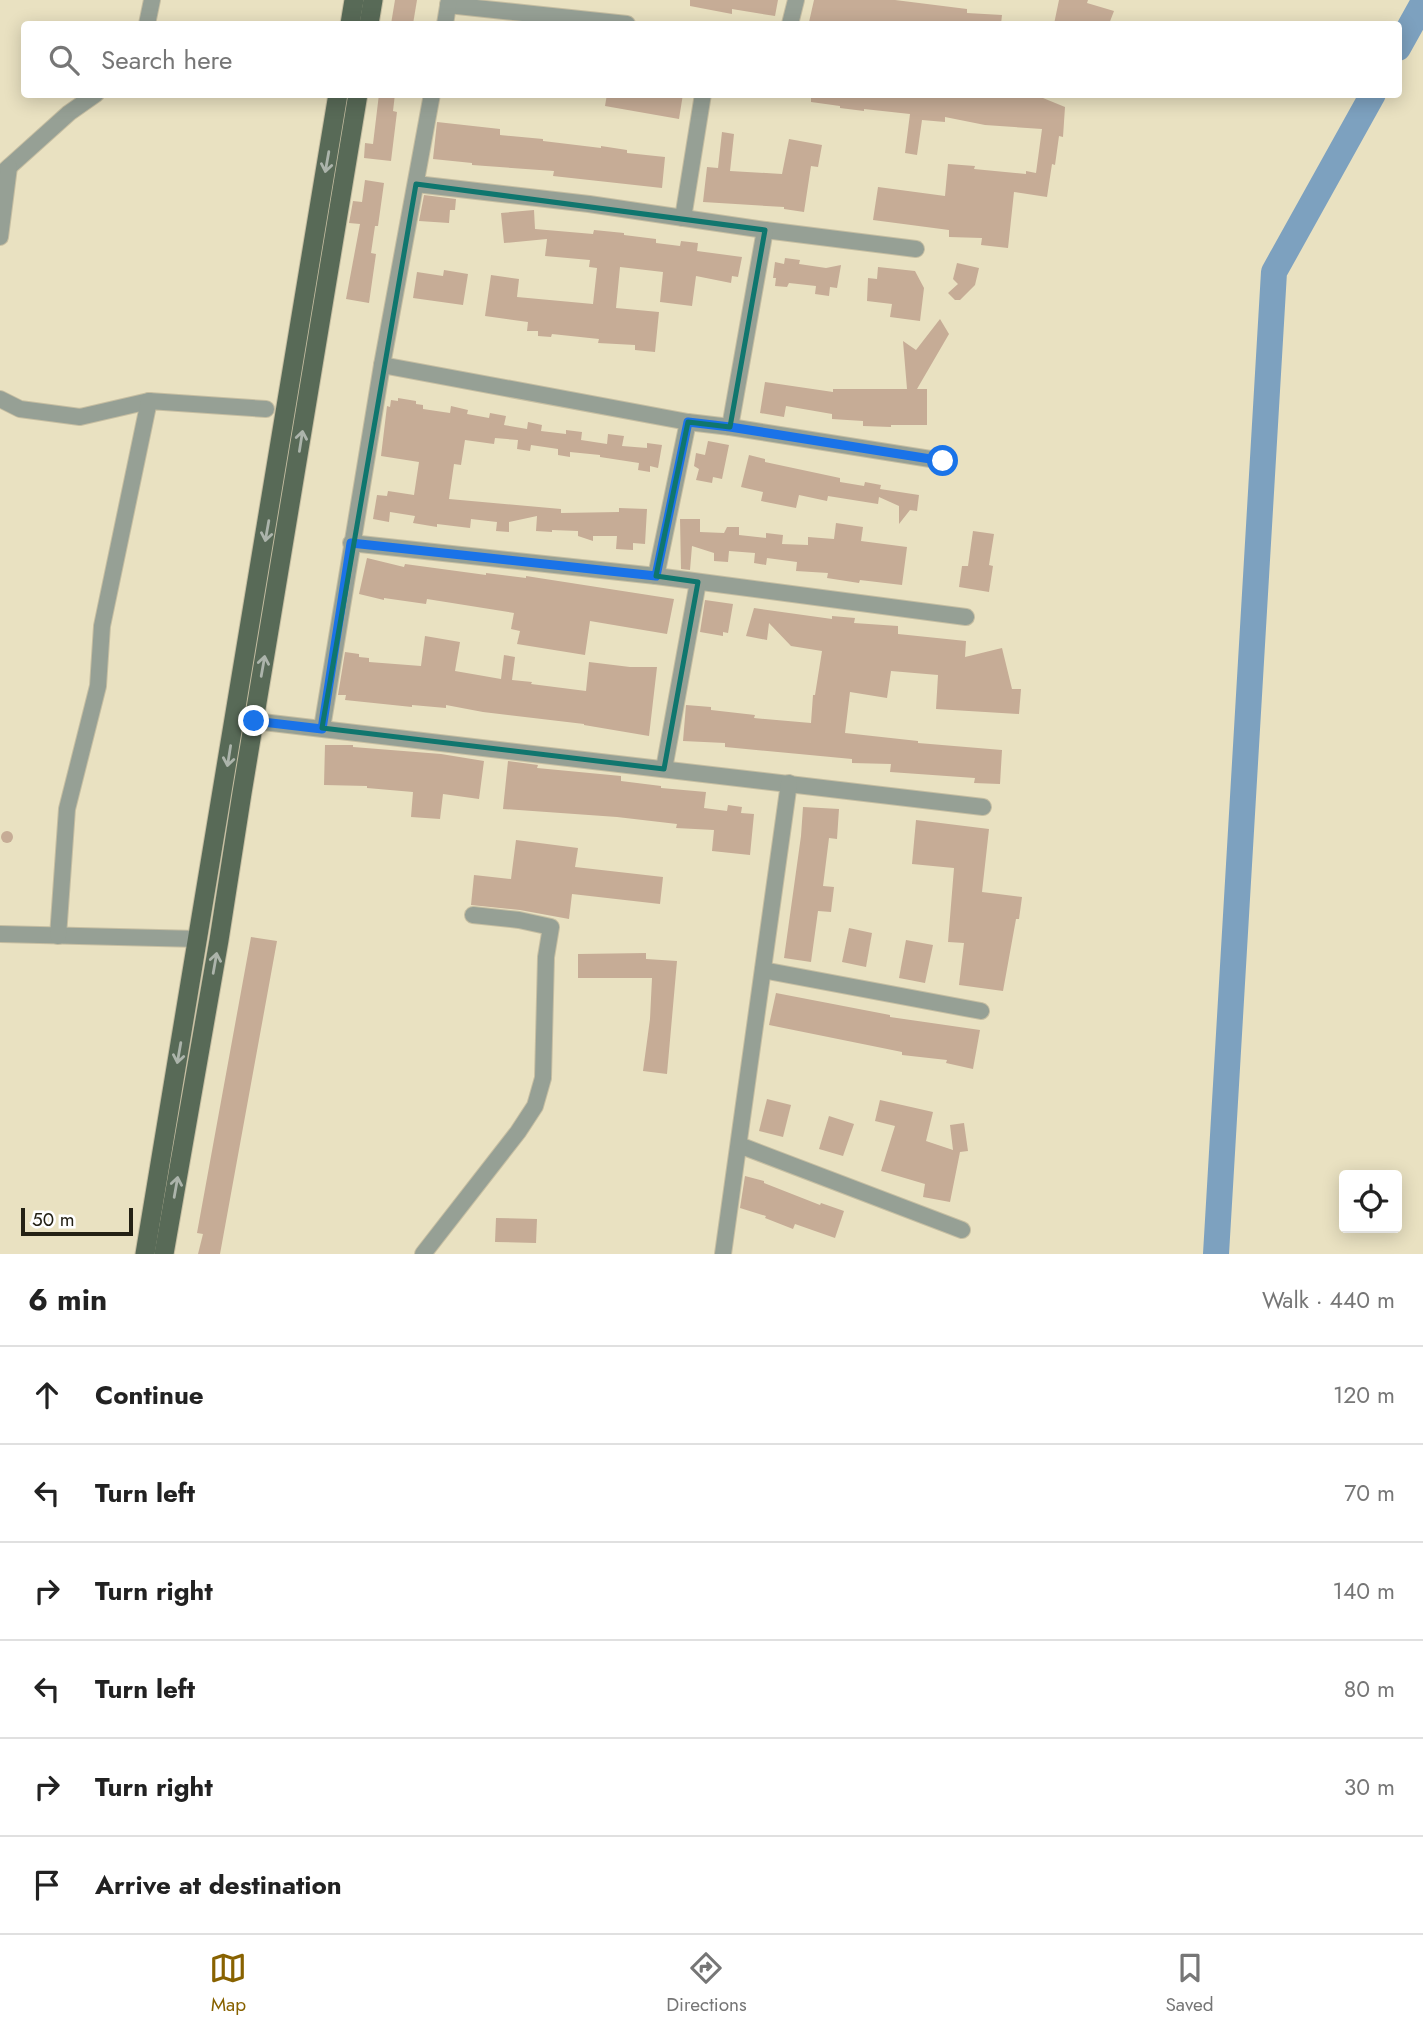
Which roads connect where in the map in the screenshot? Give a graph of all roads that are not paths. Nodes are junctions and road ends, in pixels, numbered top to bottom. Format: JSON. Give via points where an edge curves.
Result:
{"nodes":[{"id":1,"x":152,"y":0,"type":"edge"},
{"id":2,"x":354,"y":0,"type":"edge"},
{"id":3,"x":373,"y":0,"type":"edge"},
{"id":4,"x":796,"y":0,"type":"edge"},
{"id":5,"x":449,"y":2,"type":"edge"},
{"id":6,"x":148,"y":21,"type":"edge"},
{"id":7,"x":350,"y":21,"type":"edge"},
{"id":8,"x":370,"y":21,"type":"edge"},
{"id":9,"x":446,"y":21,"type":"edge"},
{"id":10,"x":603,"y":21,"type":"edge"},
{"id":11,"x":791,"y":21,"type":"edge"},
{"id":12,"x":90,"y":98,"type":"edge"},
{"id":13,"x":337,"y":98,"type":"edge"},
{"id":14,"x":357,"y":98,"type":"edge"},
{"id":15,"x":431,"y":98,"type":"edge"},
{"id":16,"x":702,"y":98,"type":"edge"},
{"id":17,"x":4,"y":171,"type":"edge"},
{"id":18,"x":416,"y":184,"type":"junction"},
{"id":19,"x":683,"y":218,"type":"junction"},
{"id":20,"x":765,"y":230,"type":"junction"},
{"id":21,"x":0,"y":237,"type":"edge"},
{"id":22,"x":916,"y":249,"type":"dead end"},
{"id":23,"x":382,"y":365,"type":"junction"},
{"id":24,"x":0,"y":399,"type":"edge"},
{"id":25,"x":149,"y":401,"type":"junction"},
{"id":26,"x":266,"y":409,"type":"dead end"},
{"id":27,"x":688,"y":422,"type":"junction"},
{"id":28,"x":730,"y":427,"type":"junction"},
{"id":29,"x":943,"y":461,"type":"dead end"},
{"id":30,"x":351,"y":543,"type":"junction"},
{"id":31,"x":656,"y":576,"type":"junction"},
{"id":32,"x":698,"y":582,"type":"junction"},
{"id":33,"x":966,"y":617,"type":"dead end"},
{"id":34,"x":254,"y":721,"type":"junction"},
{"id":35,"x":322,"y":729,"type":"junction"},
{"id":36,"x":664,"y":769,"type":"junction"},
{"id":37,"x":789,"y":783,"type":"junction"},
{"id":38,"x":983,"y":807,"type":"dead end"},
{"id":39,"x":473,"y":915,"type":"dead end"},
{"id":40,"x":0,"y":934,"type":"edge"},
{"id":41,"x":58,"y":936,"type":"junction"},
{"id":42,"x":198,"y":939,"type":"junction"},
{"id":43,"x":763,"y":970,"type":"junction"},
{"id":44,"x":981,"y":1011,"type":"dead end"},
{"id":45,"x":739,"y":1145,"type":"junction"},
{"id":46,"x":962,"y":1230,"type":"dead end"},
{"id":47,"x":145,"y":1254,"type":"edge"},
{"id":48,"x":164,"y":1254,"type":"edge"},
{"id":49,"x":423,"y":1254,"type":"edge"},
{"id":50,"x":723,"y":1254,"type":"edge"}],
"edges":[{"from":1,"to":6,"type":"street"},
{"from":2,"to":7,"type":"main road"},
{"from":3,"to":8,"type":"main road"},
{"from":4,"to":11,"type":"street"},
{"from":5,"to":9,"type":"street"},
{"from":5,"to":10,"type":"street"},
{"from":12,"to":17,"type":"street"},
{"from":13,"to":42,"type":"main road","one_way":true},
{"from":34,"to":14,"type":"main road","one_way":true},
{"from":15,"to":18,"type":"street"},
{"from":16,"to":19,"type":"street"},
{"from":17,"to":21,"type":"street"},
{"from":18,"to":19,"type":"street"},
{"from":18,"to":23,"type":"street"},
{"from":19,"to":20,"type":"street"},
{"from":20,"to":22,"type":"street"},
{"from":20,"to":28,"type":"street"},
{"from":23,"to":27,"type":"street"},
{"from":23,"to":30,"type":"street"},
{"from":24,"to":25,"type":"street","via":[[20,409],[80,417]]},
{"from":25,"to":26,"type":"street"},
{"from":25,"to":41,"type":"street","via":[[102,626],[98,686],[67,809]]},
{"from":27,"to":28,"type":"street"},
{"from":27,"to":31,"type":"street"},
{"from":28,"to":29,"type":"street"},
{"from":30,"to":31,"type":"street"},
{"from":30,"to":35,"type":"street"},
{"from":31,"to":32,"type":"street"},
{"from":32,"to":33,"type":"street"},
{"from":32,"to":36,"type":"street"},
{"from":34,"to":35,"type":"street"},
{"from":48,"to":34,"type":"main road","one_way":true},
{"from":35,"to":36,"type":"street"},
{"from":36,"to":37,"type":"street"},
{"from":37,"to":38,"type":"street"},
{"from":37,"to":43,"type":"street"},
{"from":39,"to":49,"type":"street","via":[[551,927],[543,1078],[535,1106],[518,1132]]},
{"from":40,"to":41,"type":"street"},
{"from":41,"to":42,"type":"street"},
{"from":42,"to":47,"type":"main road","one_way":true},
{"from":43,"to":44,"type":"street"},
{"from":43,"to":45,"type":"street"},
{"from":45,"to":46,"type":"street"},
{"from":45,"to":50,"type":"street"}]}
